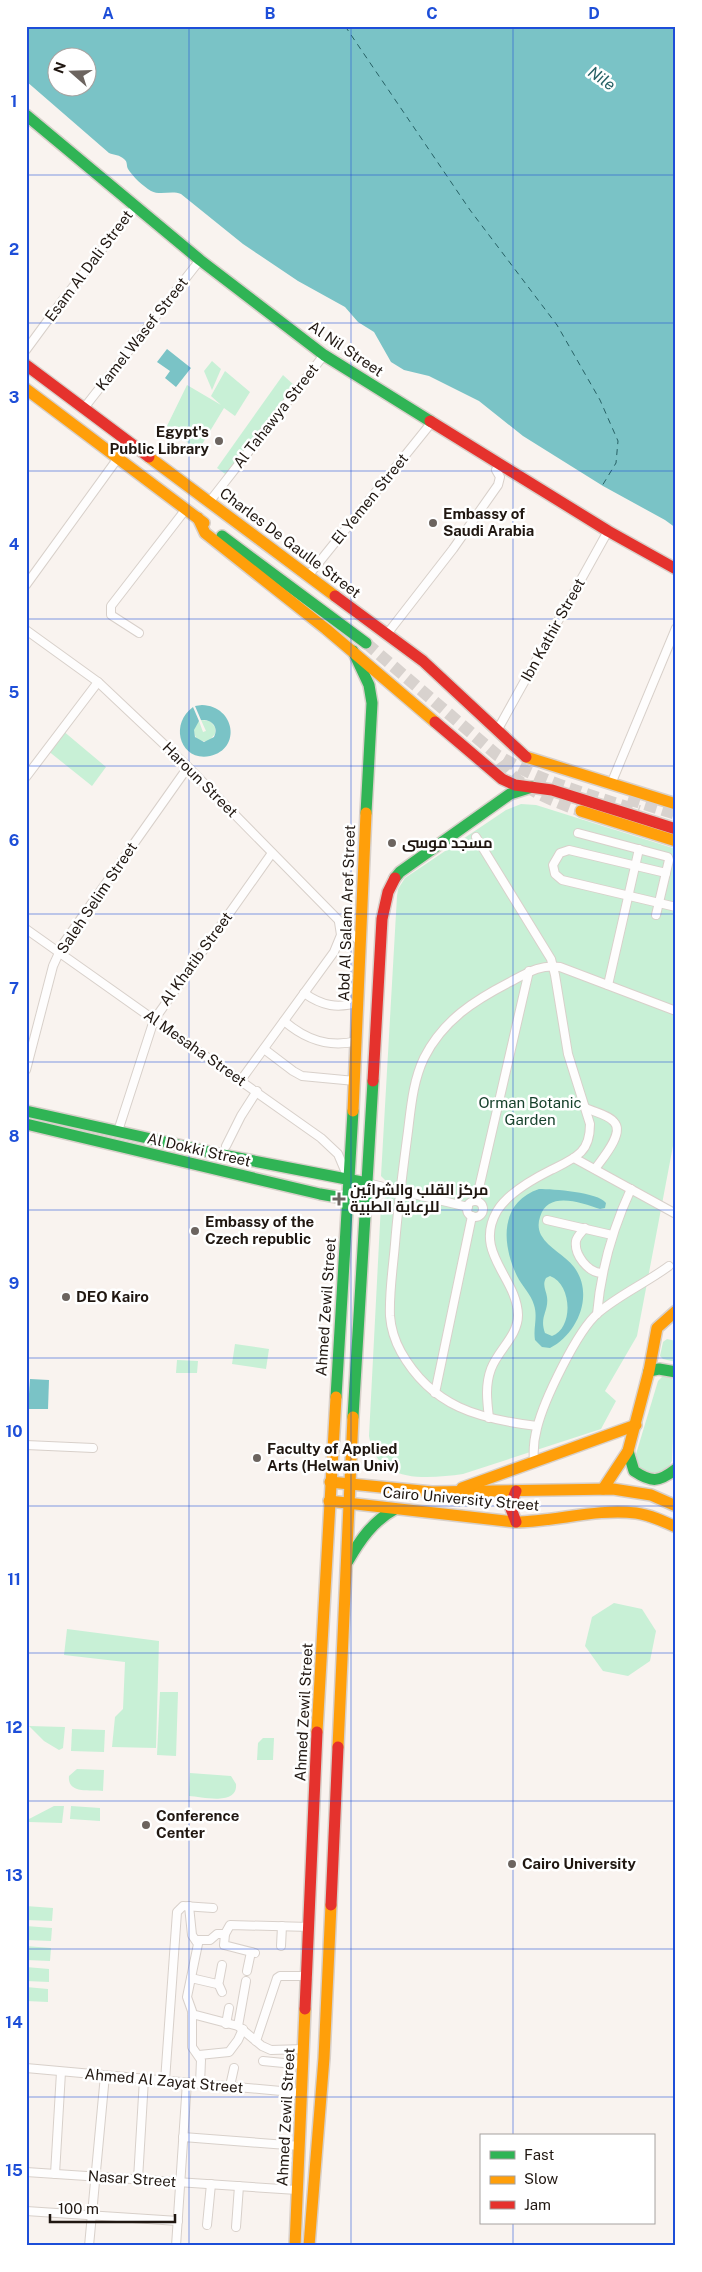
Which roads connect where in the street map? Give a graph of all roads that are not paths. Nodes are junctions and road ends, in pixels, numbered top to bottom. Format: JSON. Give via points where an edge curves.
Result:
{"nodes":[{"id":1,"x":26,"y":115,"type":"edge"},
{"id":2,"x":135,"y":206,"type":"junction"},
{"id":3,"x":200,"y":260,"type":"junction"},
{"id":4,"x":26,"y":350,"type":"edge"},
{"id":5,"x":324,"y":355,"type":"junction"},
{"id":6,"x":26,"y":365,"type":"edge"},
{"id":7,"x":28,"y":393,"type":"edge"},
{"id":8,"x":84,"y":408,"type":"junction"},
{"id":9,"x":432,"y":422,"type":"junction"},
{"id":10,"x":118,"y":458,"type":"junction"},
{"id":11,"x":503,"y":465,"type":"junction"},
{"id":12,"x":210,"y":502,"type":"junction"},
{"id":13,"x":186,"y":509,"type":"junction"},
{"id":14,"x":198,"y":518,"type":"junction"},
{"id":15,"x":608,"y":531,"type":"junction"},
{"id":16,"x":676,"y":569,"type":"edge"},
{"id":17,"x":308,"y":576,"type":"junction"},
{"id":18,"x":26,"y":585,"type":"edge"},
{"id":19,"x":676,"y":628,"type":"edge"},
{"id":20,"x":26,"y":630,"type":"edge"},
{"id":21,"x":139,"y":633,"type":"dead end"},
{"id":22,"x":387,"y":634,"type":"junction"},
{"id":23,"x":366,"y":643,"type":"tunnel mouth"},
{"id":24,"x":353,"y":651,"type":"junction"},
{"id":25,"x":98,"y":682,"type":"junction"},
{"id":26,"x":498,"y":728,"type":"junction"},
{"id":27,"x":188,"y":767,"type":"junction"},
{"id":28,"x":26,"y":777,"type":"edge"},
{"id":29,"x":611,"y":784,"type":"junction"},
{"id":30,"x":532,"y":787,"type":"junction"},
{"id":31,"x":676,"y":804,"type":"edge"},
{"id":32,"x":581,"y":811,"type":"tunnel mouth"},
{"id":33,"x":676,"y":829,"type":"edge"},
{"id":34,"x":578,"y":833,"type":"dead end"},
{"id":35,"x":476,"y":837,"type":"dead end"},
{"id":36,"x":676,"y":841,"type":"edge"},
{"id":37,"x":639,"y":849,"type":"junction"},
{"id":38,"x":272,"y":853,"type":"junction"},
{"id":39,"x":635,"y":866,"type":"junction"},
{"id":40,"x":666,"y":873,"type":"junction"},
{"id":41,"x":628,"y":896,"type":"junction"},
{"id":42,"x":659,"y":903,"type":"junction"},
{"id":43,"x":676,"y":907,"type":"edge"},
{"id":44,"x":656,"y":915,"type":"dead end"},
{"id":45,"x":338,"y":920,"type":"junction"},
{"id":46,"x":26,"y":929,"type":"edge"},
{"id":47,"x":361,"y":944,"type":"junction"},
{"id":48,"x":381,"y":944,"type":"junction"},
{"id":49,"x":58,"y":952,"type":"junction"},
{"id":50,"x":554,"y":966,"type":"junction"},
{"id":51,"x":529,"y":972,"type":"junction"},
{"id":52,"x":608,"y":985,"type":"junction"},
{"id":53,"x":304,"y":993,"type":"junction"},
{"id":54,"x":359,"y":1002,"type":"junction"},
{"id":55,"x":676,"y":1011,"type":"edge"},
{"id":56,"x":154,"y":1020,"type":"junction"},
{"id":57,"x":284,"y":1020,"type":"junction"},
{"id":58,"x":357,"y":1041,"type":"junction"},
{"id":59,"x":264,"y":1049,"type":"junction"},
{"id":60,"x":26,"y":1070,"type":"edge"},
{"id":61,"x":241,"y":1080,"type":"junction"},
{"id":62,"x":355,"y":1081,"type":"junction"},
{"id":63,"x":257,"y":1091,"type":"junction"},
{"id":64,"x":586,"y":1108,"type":"junction"},
{"id":65,"x":26,"y":1111,"type":"edge"},
{"id":66,"x":26,"y":1124,"type":"edge"},
{"id":67,"x":118,"y":1131,"type":"junction"},
{"id":68,"x":226,"y":1146,"type":"dead end"},
{"id":69,"x":574,"y":1158,"type":"junction"},
{"id":70,"x":595,"y":1169,"type":"junction"},
{"id":71,"x":348,"y":1180,"type":"junction"},
{"id":72,"x":367,"y":1183,"type":"junction"},
{"id":73,"x":631,"y":1189,"type":"junction"},
{"id":74,"x":400,"y":1190,"type":"junction"},
{"id":75,"x":348,"y":1198,"type":"junction"},
{"id":76,"x":476,"y":1201,"type":"junction"},
{"id":77,"x":366,"y":1202,"type":"junction"},
{"id":78,"x":468,"y":1207,"type":"junction"},
{"id":79,"x":483,"y":1209,"type":"junction"},
{"id":80,"x":497,"y":1211,"type":"junction"},
{"id":81,"x":676,"y":1214,"type":"edge"},
{"id":82,"x":472,"y":1216,"type":"junction"},
{"id":83,"x":547,"y":1220,"type":"dead end"},
{"id":84,"x":585,"y":1228,"type":"junction"},
{"id":85,"x":612,"y":1235,"type":"junction"},
{"id":86,"x":668,"y":1266,"type":"dead end"},
{"id":87,"x":601,"y":1273,"type":"junction"},
{"id":88,"x":676,"y":1312,"type":"edge"},
{"id":89,"x":597,"y":1314,"type":"junction"},
{"id":90,"x":649,"y":1371,"type":"junction"},
{"id":91,"x":676,"y":1372,"type":"edge"},
{"id":92,"x":435,"y":1393,"type":"junction"},
{"id":93,"x":489,"y":1418,"type":"junction"},
{"id":94,"x":636,"y":1425,"type":"junction"},
{"id":95,"x":538,"y":1426,"type":"junction"},
{"id":96,"x":26,"y":1445,"type":"edge"},
{"id":97,"x":93,"y":1448,"type":"dead end"},
{"id":98,"x":628,"y":1451,"type":"junction"},
{"id":99,"x":534,"y":1462,"type":"junction"},
{"id":100,"x":676,"y":1469,"type":"edge"},
{"id":101,"x":330,"y":1482,"type":"junction"},
{"id":102,"x":349,"y":1485,"type":"junction"},
{"id":103,"x":603,"y":1489,"type":"junction"},
{"id":104,"x":516,"y":1491,"type":"junction"},
{"id":105,"x":451,"y":1492,"type":"junction"},
{"id":106,"x":329,"y":1502,"type":"junction"},
{"id":107,"x":349,"y":1504,"type":"junction"},
{"id":108,"x":676,"y":1506,"type":"edge"},
{"id":109,"x":395,"y":1509,"type":"junction"},
{"id":110,"x":516,"y":1522,"type":"junction"},
{"id":111,"x":676,"y":1527,"type":"edge"},
{"id":112,"x":347,"y":1563,"type":"junction"},
{"id":113,"x":325,"y":1593,"type":"junction"},
{"id":114,"x":346,"y":1595,"type":"junction"},
{"id":115,"x":189,"y":1906,"type":"junction"},
{"id":116,"x":214,"y":1908,"type":"dead end"},
{"id":117,"x":282,"y":1926,"type":"junction"},
{"id":118,"x":310,"y":1927,"type":"junction"},
{"id":119,"x":225,"y":1934,"type":"junction"},
{"id":120,"x":197,"y":1940,"type":"junction"},
{"id":121,"x":281,"y":1946,"type":"dead end"},
{"id":122,"x":223,"y":1970,"type":"dead end"},
{"id":123,"x":247,"y":1971,"type":"dead end"},
{"id":124,"x":308,"y":1976,"type":"junction"},
{"id":125,"x":191,"y":1978,"type":"junction"},
{"id":126,"x":246,"y":1981,"type":"dead end"},
{"id":127,"x":218,"y":1983,"type":"junction"},
{"id":128,"x":222,"y":1992,"type":"dead end"},
{"id":129,"x":229,"y":2008,"type":"dead end"},
{"id":130,"x":192,"y":2014,"type":"junction"},
{"id":131,"x":226,"y":2024,"type":"junction"},
{"id":132,"x":240,"y":2027,"type":"junction"},
{"id":133,"x":256,"y":2041,"type":"junction"},
{"id":134,"x":304,"y":2049,"type":"junction"},
{"id":135,"x":199,"y":2054,"type":"junction"},
{"id":136,"x":263,"y":2061,"type":"dead end"},
{"id":137,"x":304,"y":2065,"type":"junction"},
{"id":138,"x":26,"y":2068,"type":"edge"},
{"id":139,"x":234,"y":2068,"type":"dead end"},
{"id":140,"x":61,"y":2072,"type":"junction"},
{"id":141,"x":104,"y":2075,"type":"junction"},
{"id":142,"x":144,"y":2079,"type":"junction"},
{"id":143,"x":165,"y":2081,"type":"junction"},
{"id":144,"x":187,"y":2082,"type":"junction"},
{"id":145,"x":200,"y":2084,"type":"junction"},
{"id":146,"x":230,"y":2086,"type":"junction"},
{"id":147,"x":302,"y":2093,"type":"junction"},
{"id":148,"x":183,"y":2137,"type":"junction"},
{"id":149,"x":300,"y":2146,"type":"junction"},
{"id":150,"x":26,"y":2172,"type":"edge"},
{"id":151,"x":55,"y":2174,"type":"junction"},
{"id":152,"x":95,"y":2176,"type":"junction"},
{"id":153,"x":138,"y":2179,"type":"junction"},
{"id":154,"x":180,"y":2182,"type":"junction"},
{"id":155,"x":210,"y":2184,"type":"junction"},
{"id":156,"x":239,"y":2186,"type":"junction"},
{"id":157,"x":297,"y":2190,"type":"junction"},
{"id":158,"x":26,"y":2211,"type":"edge"},
{"id":159,"x":92,"y":2216,"type":"junction"},
{"id":160,"x":178,"y":2221,"type":"junction"},
{"id":161,"x":208,"y":2225,"type":"dead end"},
{"id":162,"x":236,"y":2227,"type":"dead end"},
{"id":163,"x":89,"y":2246,"type":"edge"},
{"id":164,"x":176,"y":2246,"type":"edge"},
{"id":165,"x":295,"y":2246,"type":"edge"},
{"id":166,"x":309,"y":2246,"type":"edge"}],
"edges":[{"from":1,"to":2,"type":"main road","name":"Al Nil Street"},
{"from":2,"to":3,"type":"main road","name":"Al Nil Street"},
{"from":2,"to":4,"type":"street","name":"Esam Al Dali Street"},
{"from":3,"to":5,"type":"main road","name":"Al Nil Street"},
{"from":3,"to":8,"type":"street","name":"Kamel Wasef Street"},
{"from":5,"to":9,"type":"main road","name":"Al Nil Street"},
{"from":5,"to":12,"type":"street","name":"Al Tahawya Street"},
{"from":6,"to":8,"type":"main road","name":"Charles De Gaulle Street"},
{"from":7,"to":10,"type":"main road"},
{"from":8,"to":12,"type":"main road","name":"Charles De Gaulle Street"},
{"from":9,"to":11,"type":"main road","name":"Al Nil Street"},
{"from":9,"to":17,"type":"street","name":"El Yemen Street"},
{"from":10,"to":13,"type":"main road"},
{"from":10,"to":18,"type":"street"},
{"from":11,"to":15,"type":"main road","name":"Al Nil Street"},
{"from":11,"to":22,"type":"street","via":[[496,470],[500,477],[498,485]]},
{"from":12,"to":17,"type":"main road","name":"Charles De Gaulle Street"},
{"from":13,"to":14,"type":"main road"},
{"from":13,"to":21,"type":"street","via":[[111,606],[111,614]]},
{"from":14,"to":23,"type":"main road"},
{"from":14,"to":24,"type":"main road","via":[[205,533]]},
{"from":15,"to":16,"type":"main road","name":"Al Nil Street"},
{"from":15,"to":26,"type":"street","name":"Ibn Kathir Street"},
{"from":17,"to":22,"type":"main road","name":"Charles De Gaulle Street"},
{"from":19,"to":29,"type":"street"},
{"from":20,"to":25,"type":"street","name":"Haroun Street"},
{"from":22,"to":26,"type":"main road","name":"Charles De Gaulle Street"},
{"from":24,"to":30,"type":"main road","via":[[502,779],[514,785]]},
{"from":24,"to":47,"type":"main road","name":"Abd Al Salam Aref Street","via":[[369,685],[372,703]]},
{"from":25,"to":27,"type":"street","name":"Haroun Street"},
{"from":25,"to":28,"type":"street"},
{"from":26,"to":29,"type":"main road","name":"Charles De Gaulle Street","via":[[526,757]]},
{"from":27,"to":38,"type":"street","name":"Haroun Street"},
{"from":27,"to":49,"type":"street","name":"Saleh Selim Street"},
{"from":29,"to":31,"type":"main road"},
{"from":30,"to":33,"type":"main road","via":[[552,790]]},
{"from":30,"to":48,"type":"main road","via":[[510,794],[395,877],[386,893]]},
{"from":32,"to":36,"type":"main road"},
{"from":34,"to":37,"type":"street"},
{"from":35,"to":50,"type":"street"},
{"from":37,"to":39,"type":"street"},
{"from":37,"to":40,"type":"street","via":[[668,857]]},
{"from":38,"to":45,"type":"street","name":"Haroun Street"},
{"from":38,"to":56,"type":"street","name":"Al Khatib Street"},
{"from":39,"to":40,"type":"street"},
{"from":39,"to":41,"type":"street"},
{"from":39,"to":41,"type":"street","via":[[569,850],[557,856],[553,865],[555,874],[562,880]]},
{"from":40,"to":42,"type":"street"},
{"from":41,"to":42,"type":"street"},
{"from":41,"to":52,"type":"street"},
{"from":42,"to":43,"type":"street"},
{"from":42,"to":44,"type":"street"},
{"from":45,"to":47,"type":"street","name":"Haroun Street"},
{"from":45,"to":53,"type":"street","via":[[341,926],[338,944]]},
{"from":46,"to":49,"type":"street","name":"Al Mesaha Street"},
{"from":47,"to":48,"type":"main road"},
{"from":47,"to":54,"type":"main road","name":"Abd Al Salam Aref Street"},
{"from":48,"to":72,"type":"main road"},
{"from":49,"to":56,"type":"street","name":"Al Mesaha Street"},
{"from":49,"to":60,"type":"street","name":"Saleh Selim Street"},
{"from":50,"to":51,"type":"street"},
{"from":50,"to":52,"type":"street"},
{"from":50,"to":64,"type":"street","via":[[566,1043]]},
{"from":51,"to":74,"type":"street","via":[[470,1004],[448,1023],[431,1046],[414,1086]]},
{"from":51,"to":76,"type":"street"},
{"from":52,"to":55,"type":"street"},
{"from":53,"to":54,"type":"street","via":[[326,1005],[344,1007]]},
{"from":53,"to":57,"type":"street"},
{"from":54,"to":58,"type":"main road","name":"Abd Al Salam Aref Street"},
{"from":56,"to":61,"type":"street","name":"Al Mesaha Street"},
{"from":56,"to":67,"type":"street","name":"Al Khatib Street"},
{"from":57,"to":58,"type":"street","via":[[301,1034],[326,1044],[343,1045]]},
{"from":57,"to":59,"type":"street"},
{"from":58,"to":62,"type":"main road","name":"Abd Al Salam Aref Street"},
{"from":59,"to":61,"type":"street"},
{"from":59,"to":62,"type":"street","via":[[302,1076]]},
{"from":61,"to":63,"type":"street","name":"Al Mesaha Street"},
{"from":62,"to":71,"type":"main road","name":"Abd Al Salam Aref Street"},
{"from":63,"to":68,"type":"street"},
{"from":63,"to":71,"type":"street","name":"Al Mesaha Street","via":[[327,1142],[341,1161]]},
{"from":64,"to":69,"type":"street","via":[[590,1134],[582,1151]]},
{"from":64,"to":70,"type":"street","via":[[613,1120],[617,1128],[614,1140]]},
{"from":65,"to":67,"type":"main road","name":"Al Dokki Street"},
{"from":66,"to":75,"type":"main road","name":"Al Dokki Street"},
{"from":67,"to":71,"type":"main road","name":"Al Dokki Street"},
{"from":69,"to":70,"type":"street"},
{"from":69,"to":80,"type":"street","via":[[522,1188]]},
{"from":70,"to":73,"type":"street"},
{"from":71,"to":72,"type":"main road","name":"Al Dokki Street"},
{"from":71,"to":75,"type":"main road","name":"Ahmed Zewil Street"},
{"from":72,"to":74,"type":"street"},
{"from":72,"to":77,"type":"main road"},
{"from":73,"to":81,"type":"street"},
{"from":73,"to":85,"type":"street"},
{"from":74,"to":78,"type":"street"},
{"from":74,"to":92,"type":"street","via":[[390,1306],[392,1330],[408,1362]]},
{"from":75,"to":77,"type":"main road","name":"Al Dokki Street"},
{"from":75,"to":101,"type":"main road","name":"Ahmed Zewil Street"},
{"from":76,"to":78,"type":"street"},
{"from":76,"to":79,"type":"street"},
{"from":77,"to":102,"type":"main road"},
{"from":78,"to":82,"type":"street"},
{"from":79,"to":80,"type":"street"},
{"from":79,"to":82,"type":"street","via":[[479,1215]]},
{"from":80,"to":93,"type":"street","via":[[490,1237],[491,1251],[514,1298],[518,1317],[512,1336],[489,1375]]},
{"from":82,"to":92,"type":"street"},
{"from":83,"to":84,"type":"street"},
{"from":84,"to":85,"type":"street"},
{"from":84,"to":87,"type":"street","via":[[577,1239],[576,1248],[587,1267]]},
{"from":85,"to":87,"type":"street"},
{"from":86,"to":89,"type":"street"},
{"from":87,"to":89,"type":"street"},
{"from":88,"to":90,"type":"main road","via":[[657,1328]]},
{"from":89,"to":95,"type":"street","via":[[574,1345]]},
{"from":90,"to":91,"type":"main road"},
{"from":90,"to":94,"type":"main road"},
{"from":92,"to":93,"type":"street","via":[[460,1409]]},
{"from":93,"to":95,"type":"street"},
{"from":94,"to":98,"type":"main road"},
{"from":94,"to":99,"type":"main road"},
{"from":95,"to":99,"type":"street"},
{"from":96,"to":97,"type":"street"},
{"from":98,"to":100,"type":"main road","via":[[634,1471],[648,1480],[664,1478]]},
{"from":98,"to":103,"type":"main road"},
{"from":99,"to":105,"type":"main road"},
{"from":101,"to":102,"type":"main road","name":"Cairo University Street"},
{"from":101,"to":106,"type":"main road","name":"Ahmed Zewil Street"},
{"from":102,"to":105,"type":"main road","name":"Cairo University Street"},
{"from":102,"to":107,"type":"main road"},
{"from":103,"to":104,"type":"main road","name":"Cairo University Street"},
{"from":103,"to":108,"type":"main road","name":"Cairo University Street","via":[[638,1492]]},
{"from":104,"to":105,"type":"main road","name":"Cairo University Street"},
{"from":104,"to":110,"type":"main road","via":[[510,1506]]},
{"from":106,"to":107,"type":"main road","name":"Cairo University Street"},
{"from":106,"to":113,"type":"main road","name":"Ahmed Zewil Street"},
{"from":107,"to":109,"type":"main road","name":"Cairo University Street"},
{"from":107,"to":112,"type":"main road"},
{"from":109,"to":110,"type":"main road","name":"Cairo University Street"},
{"from":109,"to":112,"type":"main road","via":[[368,1531]]},
{"from":110,"to":111,"type":"main road","name":"Cairo University Street","via":[[564,1520],[622,1511],[655,1517]]},
{"from":112,"to":114,"type":"main road"},
{"from":113,"to":114,"type":"main road","via":[[335,1591]]},
{"from":113,"to":118,"type":"main road","name":"Ahmed Zewil Street"},
{"from":114,"to":166,"type":"main road","via":[[323,2068]]},
{"from":115,"to":116,"type":"street"},
{"from":115,"to":120,"type":"street","via":[[192,1935]]},
{"from":115,"to":143,"type":"street","via":[[180,1907],[177,1914]]},
{"from":117,"to":118,"type":"street"},
{"from":117,"to":119,"type":"street","via":[[230,1925]]},
{"from":117,"to":121,"type":"street"},
{"from":118,"to":124,"type":"main road","name":"Ahmed Zewil Street"},
{"from":119,"to":120,"type":"street","via":[[217,1934],[210,1940]]},
{"from":119,"to":123,"type":"street","via":[[224,1945],[253,1953]]},
{"from":120,"to":125,"type":"street","via":[[198,1952]]},
{"from":122,"to":127,"type":"street"},
{"from":124,"to":133,"type":"street","via":[[277,1978]]},
{"from":124,"to":134,"type":"main road","name":"Ahmed Zewil Street"},
{"from":125,"to":127,"type":"street"},
{"from":125,"to":130,"type":"street","via":[[187,1998]]},
{"from":126,"to":132,"type":"street"},
{"from":127,"to":128,"type":"street"},
{"from":129,"to":131,"type":"street"},
{"from":130,"to":131,"type":"street"},
{"from":130,"to":135,"type":"street","via":[[192,2047]]},
{"from":131,"to":132,"type":"street"},
{"from":132,"to":133,"type":"street"},
{"from":132,"to":135,"type":"street","via":[[238,2040],[229,2052]]},
{"from":133,"to":134,"type":"street","via":[[271,2050]]},
{"from":134,"to":137,"type":"main road","name":"Ahmed Zewil Street"},
{"from":135,"to":145,"type":"street"},
{"from":136,"to":137,"type":"street"},
{"from":137,"to":147,"type":"main road","name":"Ahmed Zewil Street"},
{"from":138,"to":140,"type":"street","name":"Ahmed Al Zayat Street"},
{"from":139,"to":146,"type":"street"},
{"from":140,"to":141,"type":"street","name":"Ahmed Al Zayat Street"},
{"from":140,"to":151,"type":"street"},
{"from":141,"to":142,"type":"street","name":"Ahmed Al Zayat Street"},
{"from":141,"to":152,"type":"street"},
{"from":142,"to":143,"type":"street","name":"Ahmed Al Zayat Street"},
{"from":142,"to":153,"type":"street"},
{"from":143,"to":144,"type":"street","name":"Ahmed Al Zayat Street"},
{"from":144,"to":145,"type":"street","name":"Ahmed Al Zayat Street"},
{"from":144,"to":148,"type":"street"},
{"from":145,"to":146,"type":"street","name":"Ahmed Al Zayat Street"},
{"from":146,"to":147,"type":"street","name":"Ahmed Al Zayat Street"},
{"from":147,"to":149,"type":"main road","name":"Ahmed Zewil Street"},
{"from":148,"to":149,"type":"street"},
{"from":148,"to":154,"type":"street"},
{"from":149,"to":157,"type":"main road","name":"Ahmed Zewil Street"},
{"from":150,"to":151,"type":"street","name":"Nasar Street"},
{"from":151,"to":152,"type":"street","name":"Nasar Street"},
{"from":152,"to":153,"type":"street","name":"Nasar Street"},
{"from":152,"to":159,"type":"street"},
{"from":153,"to":154,"type":"street","name":"Nasar Street"},
{"from":154,"to":155,"type":"street","name":"Nasar Street"},
{"from":154,"to":160,"type":"street"},
{"from":155,"to":156,"type":"street","name":"Nasar Street"},
{"from":155,"to":161,"type":"street"},
{"from":156,"to":157,"type":"street","name":"Nasar Street"},
{"from":156,"to":162,"type":"street"},
{"from":157,"to":165,"type":"main road","name":"Ahmed Zewil Street"},
{"from":158,"to":159,"type":"street"},
{"from":159,"to":160,"type":"street"},
{"from":159,"to":163,"type":"street"},
{"from":160,"to":164,"type":"street"}]}
